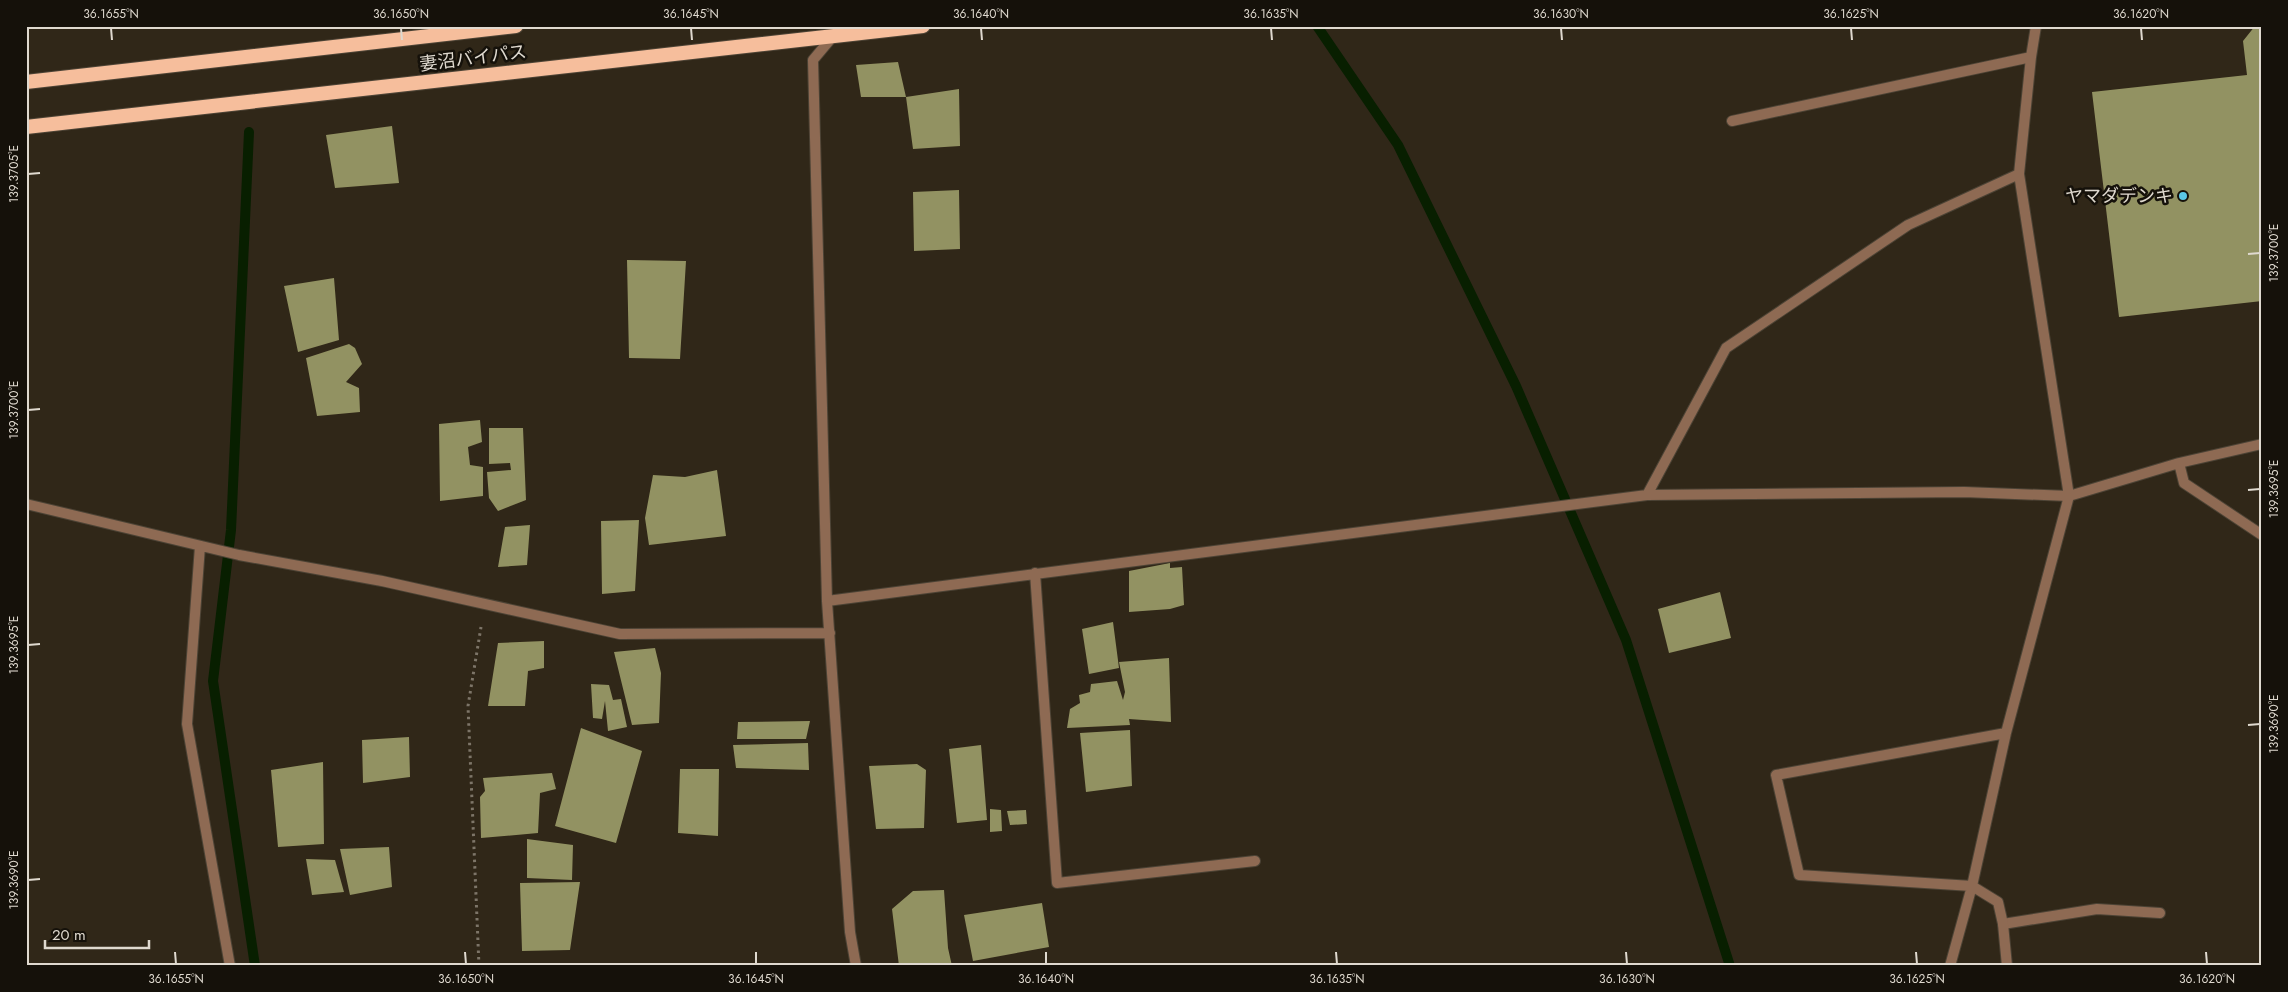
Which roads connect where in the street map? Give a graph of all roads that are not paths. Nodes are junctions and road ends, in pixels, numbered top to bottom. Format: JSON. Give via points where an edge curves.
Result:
{"nodes":[{"id":1,"x":516,"y":26,"type":"edge"},
{"id":2,"x":923,"y":26,"type":"edge"},
{"id":3,"x":2036,"y":26,"type":"edge"},
{"id":4,"x":834,"y":35,"type":"junction"},
{"id":5,"x":2031,"y":57,"type":"junction"},
{"id":6,"x":26,"y":82,"type":"edge"},
{"id":7,"x":1732,"y":122,"type":"dead end"},
{"id":8,"x":26,"y":128,"type":"edge"},
{"id":9,"x":2019,"y":174,"type":"junction"},
{"id":10,"x":2262,"y":444,"type":"edge"},
{"id":11,"x":2179,"y":463,"type":"junction"},
{"id":12,"x":1647,"y":495,"type":"junction"},
{"id":13,"x":2069,"y":496,"type":"junction"},
{"id":14,"x":26,"y":504,"type":"edge"},
{"id":15,"x":2262,"y":535,"type":"edge"},
{"id":16,"x":200,"y":546,"type":"junction"},
{"id":17,"x":1035,"y":573,"type":"junction"},
{"id":18,"x":827,"y":601,"type":"junction"},
{"id":19,"x":830,"y":633,"type":"junction"},
{"id":20,"x":2006,"y":733,"type":"junction"},
{"id":21,"x":1255,"y":861,"type":"dead end"},
{"id":22,"x":1972,"y":886,"type":"junction"},
{"id":23,"x":2160,"y":913,"type":"dead end"},
{"id":24,"x":2003,"y":924,"type":"junction"},
{"id":25,"x":230,"y":966,"type":"edge"},
{"id":26,"x":856,"y":966,"type":"edge"},
{"id":27,"x":1950,"y":966,"type":"edge"},
{"id":28,"x":2007,"y":966,"type":"edge"}],
"edges":[{"from":1,"to":6,"type":"highway","name":"妻沼バイパス"},
{"from":2,"to":4,"type":"highway","name":"妻沼バイパス"},
{"from":3,"to":5,"type":"street"},
{"from":4,"to":8,"type":"highway","name":"妻沼バイパス"},
{"from":4,"to":18,"type":"street","via":[[813,60]]},
{"from":5,"to":7,"type":"street"},
{"from":5,"to":9,"type":"street"},
{"from":9,"to":12,"type":"street","via":[[1908,225],[1726,348]]},
{"from":9,"to":13,"type":"street"},
{"from":10,"to":11,"type":"street"},
{"from":11,"to":13,"type":"street"},
{"from":11,"to":15,"type":"street","via":[[2184,483]]},
{"from":12,"to":13,"type":"street","via":[[1964,492]]},
{"from":12,"to":17,"type":"street"},
{"from":13,"to":20,"type":"street"},
{"from":14,"to":16,"type":"street"},
{"from":16,"to":19,"type":"street","via":[[382,581],[620,634]]},
{"from":16,"to":25,"type":"street","via":[[187,724]]},
{"from":17,"to":18,"type":"street"},
{"from":17,"to":21,"type":"street","via":[[1057,883]]},
{"from":18,"to":19,"type":"street"},
{"from":19,"to":26,"type":"street","via":[[850,932]]},
{"from":20,"to":22,"type":"street"},
{"from":20,"to":22,"type":"street","via":[[1776,775],[1798,875]]},
{"from":22,"to":24,"type":"street","via":[[1998,902]]},
{"from":22,"to":27,"type":"street"},
{"from":23,"to":24,"type":"street","via":[[2097,909]]},
{"from":24,"to":28,"type":"street"}]}
